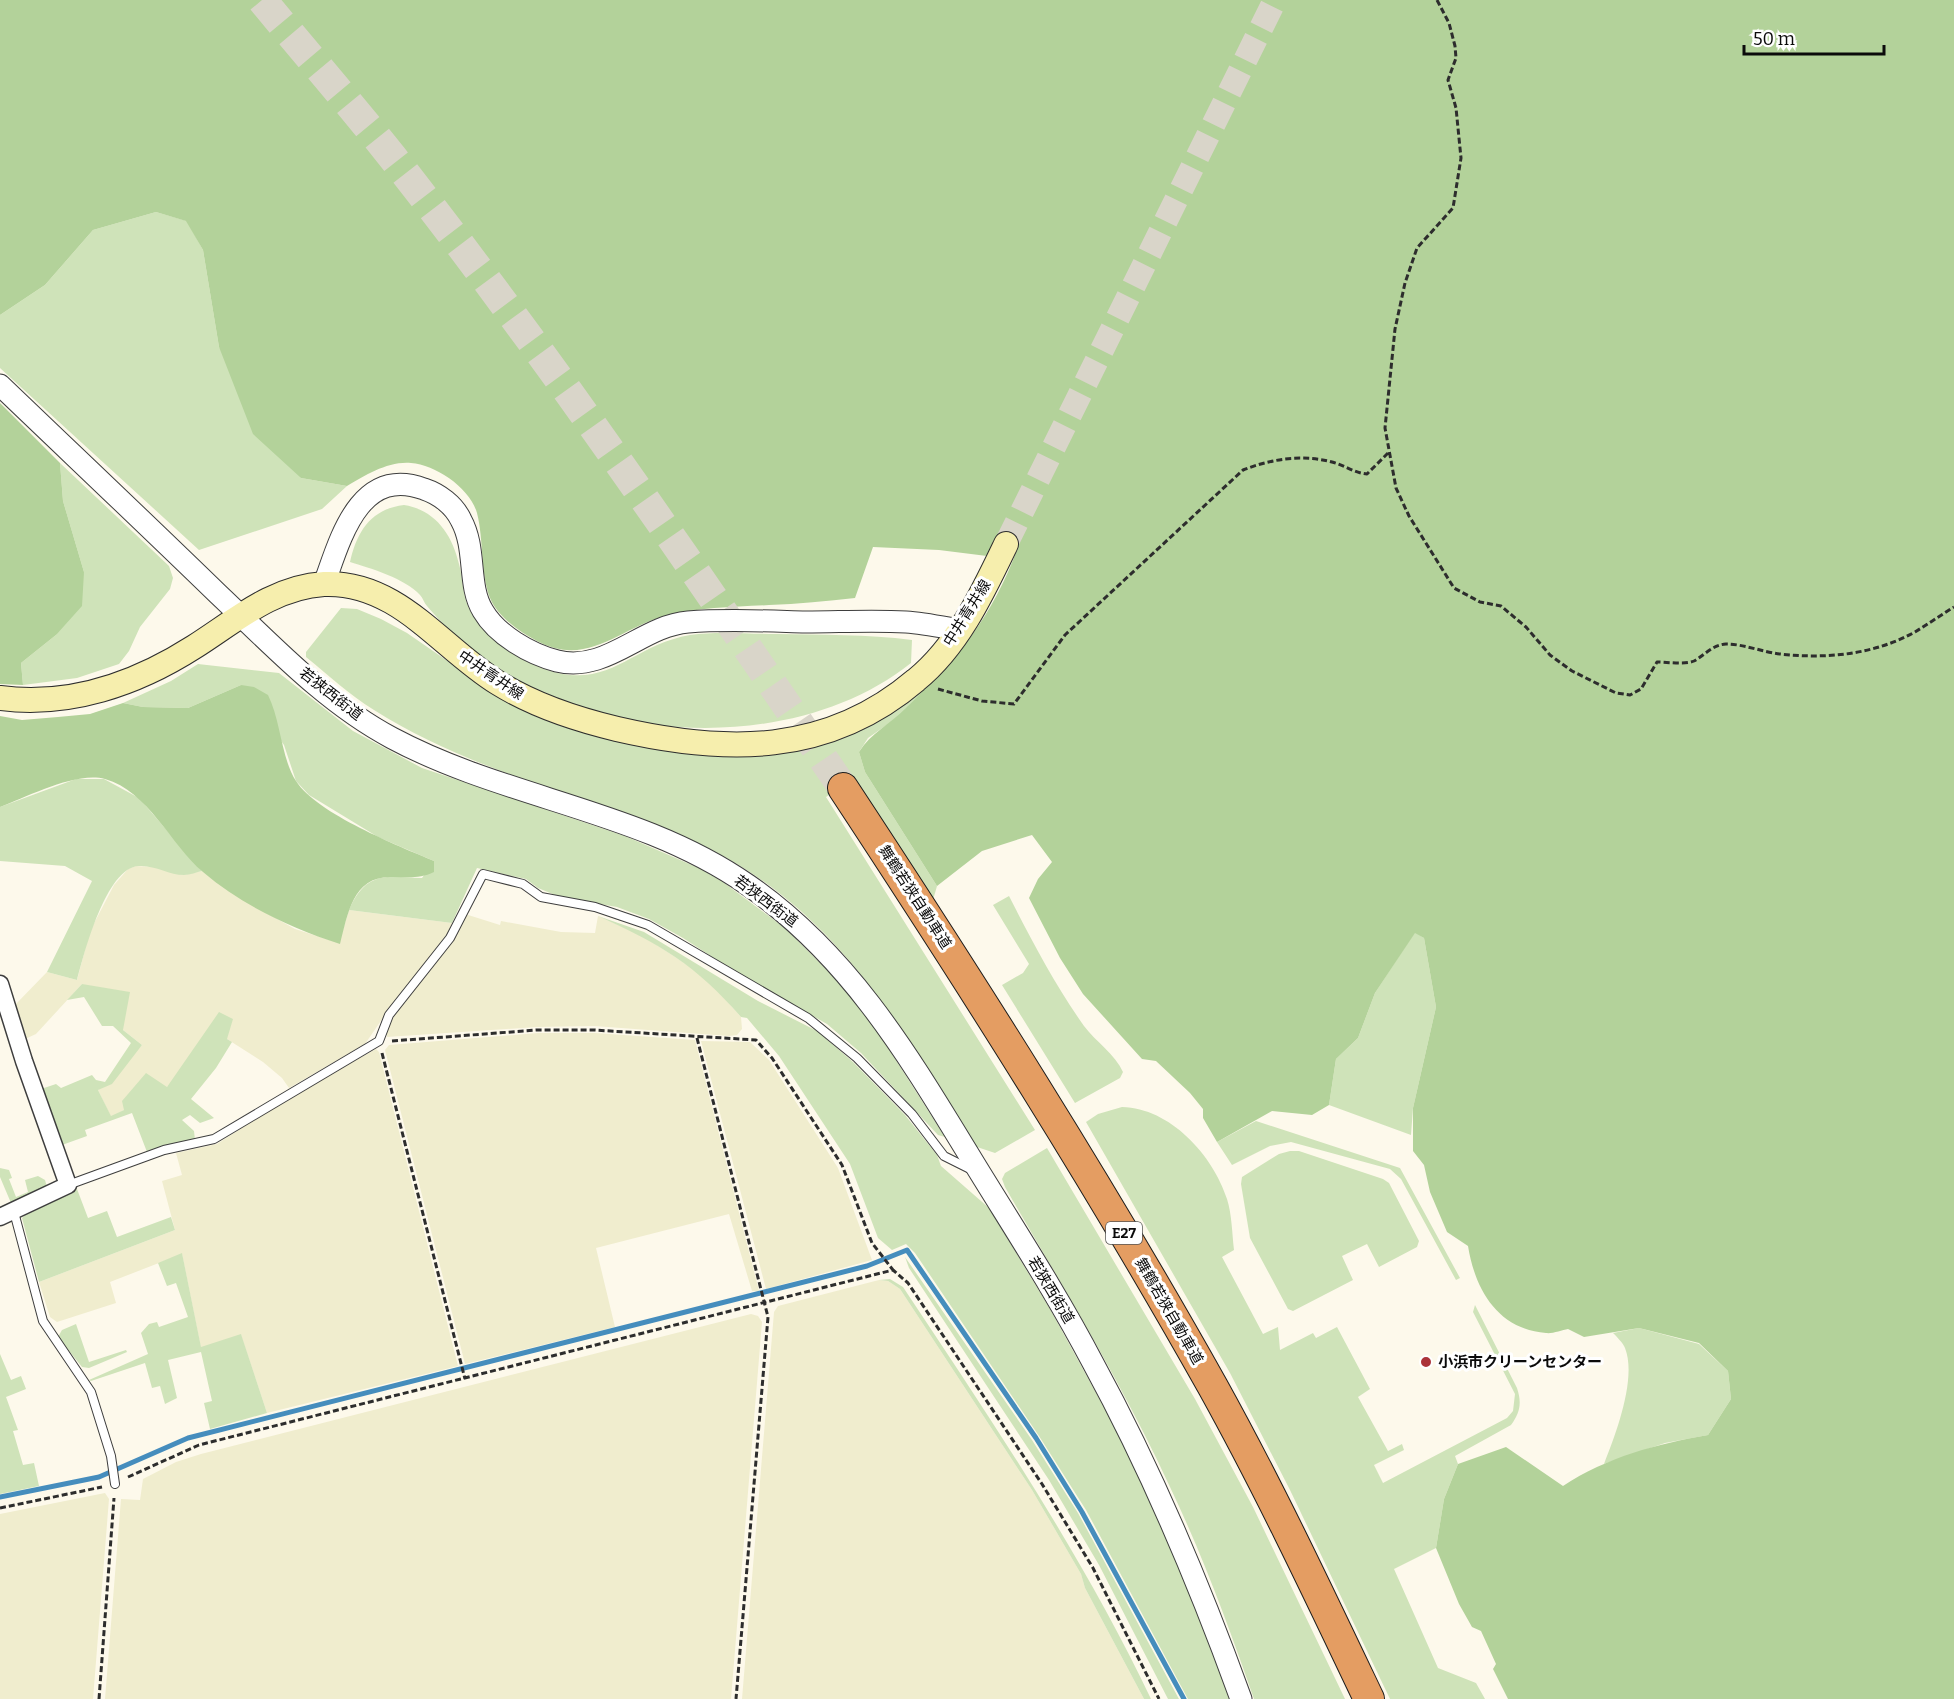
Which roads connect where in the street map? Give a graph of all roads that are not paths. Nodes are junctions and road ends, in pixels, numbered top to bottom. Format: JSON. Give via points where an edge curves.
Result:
{"nodes":[{"id":1,"x":0,"y":385,"type":"edge"},
{"id":2,"x":1006,"y":544,"type":"tunnel mouth"},
{"id":3,"x":324,"y":584,"type":"junction"},
{"id":4,"x":241,"y":615,"type":"junction"},
{"id":5,"x":959,"y":630,"type":"junction"},
{"id":6,"x":0,"y":698,"type":"edge"},
{"id":7,"x":843,"y":788,"type":"tunnel mouth"},
{"id":8,"x":1,"y":991,"type":"edge"},
{"id":9,"x":981,"y":1174,"type":"junction"},
{"id":10,"x":68,"y":1185,"type":"junction"},
{"id":11,"x":7,"y":1214,"type":"edge"},
{"id":12,"x":115,"y":1484,"type":"road end"},
{"id":13,"x":1241,"y":1699,"type":"edge"},
{"id":14,"x":1369,"y":1699,"type":"edge"}],
"edges":[{"from":1,"to":4,"type":"street","name":"若狭西街道"},
{"from":2,"to":5,"type":"main road","name":"中井青井線"},
{"from":3,"to":4,"type":"main road","name":"中井青井線","via":[[294,589]]},
{"from":3,"to":5,"type":"main road","name":"中井青井線","via":[[351,586],[407,610],[496,682],[530,701],[597,724],[675,741],[738,746],[805,738],[868,714],[919,678]]},
{"from":3,"to":5,"type":"street","via":[[352,515],[365,498],[383,487],[403,485],[433,492],[460,518],[471,549],[476,594],[494,626],[534,652],[557,661],[584,663],[608,657],[648,635],[686,622],[906,622]]},
{"from":4,"to":6,"type":"main road","name":"中井青井線","via":[[154,671],[98,691],[45,700]]},
{"from":4,"to":9,"type":"street","name":"若狭西街道","via":[[320,688],[386,735],[461,770],[656,835],[748,885],[803,929],[856,983],[902,1046]]},
{"from":7,"to":14,"type":"highway","name":"舞鶴若狭自動車道","number":"E27","via":[[1018,1058],[1154,1284],[1272,1500]]},
{"from":8,"to":10,"type":"street"},
{"from":9,"to":10,"type":"lane","via":[[944,1156],[912,1114],[857,1058],[808,1018],[648,925],[595,907],[541,897],[523,884],[483,874],[450,938],[389,1015],[379,1041],[214,1139],[164,1150]]},
{"from":9,"to":13,"type":"street","name":"若狭西街道","via":[[1064,1311],[1132,1438],[1180,1539]]},
{"from":10,"to":11,"type":"street"},
{"from":11,"to":12,"type":"lane","via":[[43,1321],[91,1392],[111,1455]]}]}
